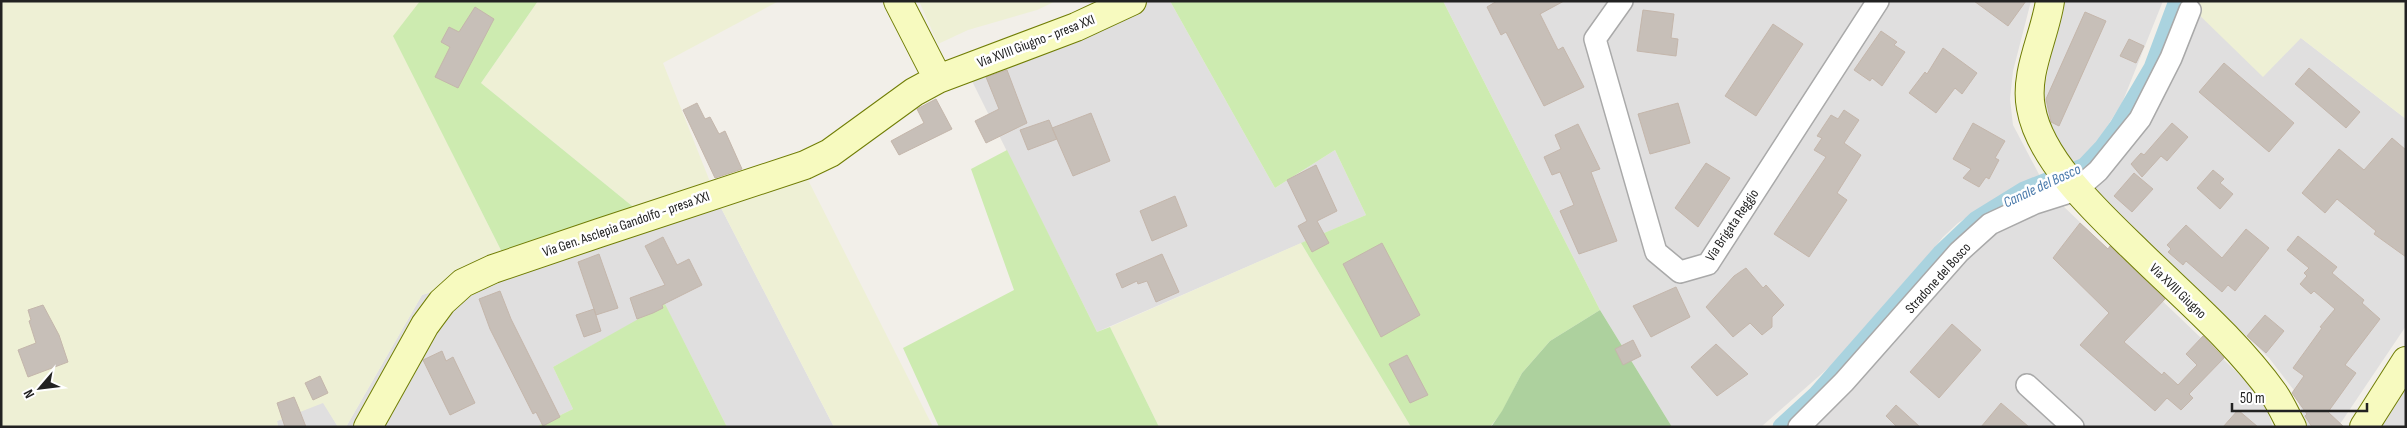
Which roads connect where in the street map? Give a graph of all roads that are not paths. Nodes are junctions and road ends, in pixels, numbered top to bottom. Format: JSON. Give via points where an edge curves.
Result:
{"nodes":[{"id":1,"x":898,"y":1,"type":"edge"},
{"id":2,"x":1132,"y":1,"type":"edge"},
{"id":3,"x":1622,"y":1,"type":"edge"},
{"id":4,"x":1878,"y":1,"type":"edge"},
{"id":5,"x":2050,"y":1,"type":"edge"},
{"id":6,"x":2190,"y":10,"type":"dead end"},
{"id":7,"x":938,"y":79,"type":"junction"},
{"id":8,"x":2067,"y":177,"type":"junction"},
{"id":9,"x":2406,"y":361,"type":"edge"},
{"id":10,"x":2026,"y":384,"type":"dead end"},
{"id":11,"x":368,"y":427,"type":"edge"},
{"id":12,"x":1799,"y":427,"type":"edge"},
{"id":13,"x":2073,"y":427,"type":"edge"},
{"id":14,"x":2292,"y":427,"type":"edge"},
{"id":15,"x":2364,"y":427,"type":"edge"}],
"edges":[{"from":1,"to":7,"type":"main road"},
{"from":2,"to":7,"type":"main road","name":"Via XVIII Giugno - presa XXI","via":[[1076,27]]},
{"from":3,"to":4,"type":"street","name":"Via Brigata Reggio","via":[[1595,39],[1656,252],[1680,272],[1708,264]]},
{"from":5,"to":8,"type":"main road","via":[[2029,89],[2038,132]]},
{"from":6,"to":8,"type":"street","name":"Stradone del Bosco","via":[[2171,58],[2140,119],[2113,154]]},
{"from":7,"to":11,"type":"main road","name":"Via Gen. Asclepia Gandolfo - presa XXI","via":[[914,92],[830,153],[805,165],[493,269],[464,283],[442,302],[425,325]]},
{"from":8,"to":12,"type":"street","name":"Stradone del Bosco","via":[[2035,203],[1990,224],[1959,252],[1844,382]]},
{"from":8,"to":14,"type":"main road","name":"Via XVIII Giugno","via":[[2247,361],[2275,395]]},
{"from":9,"to":15,"type":"main road"},
{"from":10,"to":13,"type":"street"}]}
